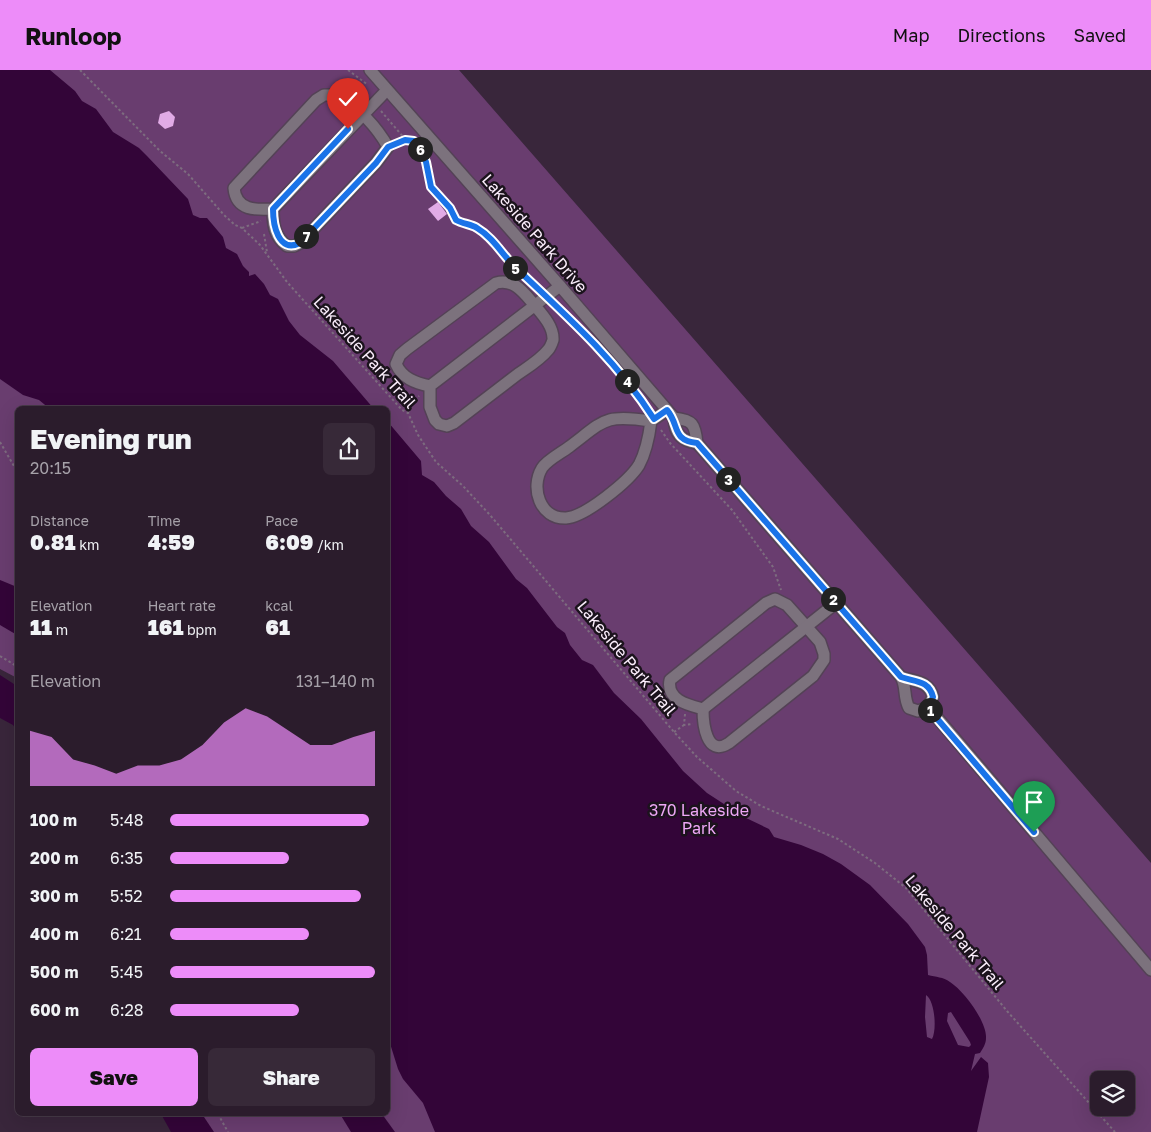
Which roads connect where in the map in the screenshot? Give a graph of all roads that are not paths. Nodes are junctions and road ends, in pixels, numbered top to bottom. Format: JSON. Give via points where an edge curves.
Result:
{"nodes":[{"id":1,"x":370,"y":70,"type":"edge"},
{"id":2,"x":387,"y":90,"type":"junction"},
{"id":3,"x":362,"y":115,"type":"junction"},
{"id":4,"x":273,"y":209,"type":"junction"},
{"id":5,"x":560,"y":286,"type":"junction"},
{"id":6,"x":535,"y":306,"type":"junction"},
{"id":7,"x":430,"y":386,"type":"junction"},
{"id":8,"x":670,"y":414,"type":"junction"},
{"id":9,"x":652,"y":420,"type":"junction"},
{"id":10,"x":697,"y":443,"type":"junction"},
{"id":11,"x":836,"y":603,"type":"junction"},
{"id":12,"x":806,"y":627,"type":"junction"},
{"id":13,"x":901,"y":677,"type":"junction"},
{"id":14,"x":928,"y":708,"type":"junction"},
{"id":15,"x":703,"y":709,"type":"junction"},
{"id":16,"x":1151,"y":970,"type":"edge"}],
"edges":[{"from":1,"to":2,"type":"street","name":"Lakeside Park Drive"},
{"from":2,"to":3,"type":"street"},
{"from":2,"to":5,"type":"street","name":"Lakeside Park Drive"},
{"from":3,"to":4,"type":"street"},
{"from":3,"to":4,"type":"street","via":[[338,95],[324,95],[306,110],[234,188],[235,196],[245,207]]},
{"from":3,"to":4,"type":"street","via":[[388,147],[300,243],[287,246],[282,242],[275,229]]},
{"from":5,"to":6,"type":"street"},
{"from":5,"to":8,"type":"street","name":"Lakeside Park Drive"},
{"from":6,"to":7,"type":"street"},
{"from":6,"to":7,"type":"street","via":[[510,282],[496,283],[433,329],[400,355],[396,364],[410,380]]},
{"from":6,"to":7,"type":"street","via":[[553,334],[549,350],[454,423],[447,426],[435,420],[430,407]]},
{"from":8,"to":9,"type":"street"},
{"from":8,"to":10,"type":"street","name":"Lakeside Park Drive","via":[[683,440]]},
{"from":8,"to":10,"type":"street","name":"Lakeside Park Drive","via":[[691,423]]},
{"from":9,"to":9,"type":"street","via":[[603,420],[542,467],[536,492],[539,502],[553,515],[564,518],[585,511],[638,467]]},
{"from":10,"to":11,"type":"street","name":"Lakeside Park Drive"},
{"from":11,"to":12,"type":"street"},
{"from":11,"to":13,"type":"street","name":"Lakeside Park Drive"},
{"from":12,"to":15,"type":"street"},
{"from":12,"to":15,"type":"street","via":[[820,642],[824,654],[822,665],[813,676],[725,746],[708,740]]},
{"from":12,"to":15,"type":"street","via":[[787,605],[775,599],[670,680],[673,696],[687,705]]},
{"from":13,"to":14,"type":"street","via":[[909,708],[918,711]]},
{"from":13,"to":14,"type":"street","via":[[919,681],[930,688],[933,697]]},
{"from":14,"to":16,"type":"street"}]}
